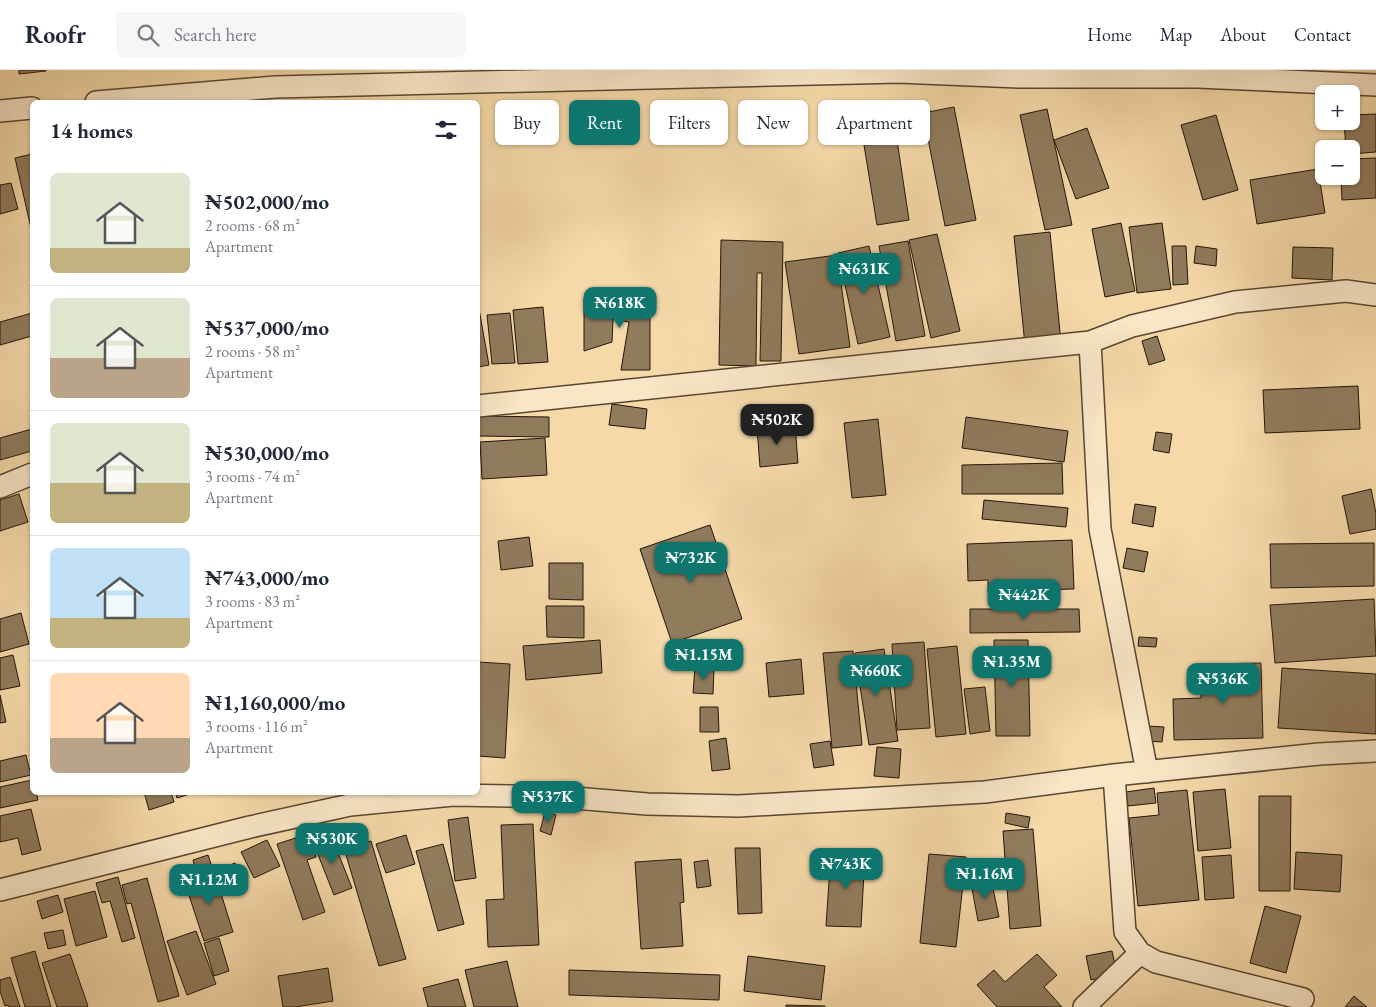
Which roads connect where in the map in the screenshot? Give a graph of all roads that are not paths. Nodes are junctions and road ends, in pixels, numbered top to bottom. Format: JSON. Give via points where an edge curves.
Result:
{"nodes":[{"id":1,"x":898,"y":71,"type":"edge"},
{"id":2,"x":275,"y":78,"type":"edge"},
{"id":3,"x":1376,"y":85,"type":"edge"},
{"id":4,"x":111,"y":100,"type":"edge"},
{"id":5,"x":30,"y":108,"type":"edge"},
{"id":6,"x":0,"y":110,"type":"edge"},
{"id":7,"x":1376,"y":295,"type":"edge"},
{"id":8,"x":1090,"y":342,"type":"junction"},
{"id":9,"x":480,"y":406,"type":"edge"},
{"id":10,"x":30,"y":475,"type":"edge"},
{"id":11,"x":0,"y":487,"type":"edge"},
{"id":12,"x":1376,"y":751,"type":"edge"},
{"id":13,"x":1147,"y":772,"type":"junction"},
{"id":14,"x":1114,"y":775,"type":"junction"},
{"id":15,"x":0,"y":890,"type":"edge"},
{"id":16,"x":1140,"y":952,"type":"junction"},
{"id":17,"x":1303,"y":999,"type":"dead end"},
{"id":18,"x":1084,"y":1007,"type":"edge"}],
"edges":[{"from":1,"to":2,"type":"street"},
{"from":1,"to":3,"type":"street","via":[[1019,78],[1198,77]]},
{"from":2,"to":4,"type":"street"},
{"from":5,"to":6,"type":"street"},
{"from":7,"to":8,"type":"street","via":[[1346,290],[1235,302],[1132,326]]},
{"from":8,"to":9,"type":"street"},
{"from":8,"to":13,"type":"street","via":[[1100,529]]},
{"from":10,"to":11,"type":"street"},
{"from":12,"to":13,"type":"street"},
{"from":13,"to":14,"type":"street"},
{"from":14,"to":15,"type":"street","via":[[985,792],[739,806],[453,795],[350,805]]},
{"from":14,"to":16,"type":"street","via":[[1125,932]]},
{"from":16,"to":17,"type":"street","via":[[1156,962]]},
{"from":16,"to":18,"type":"street"}]}
